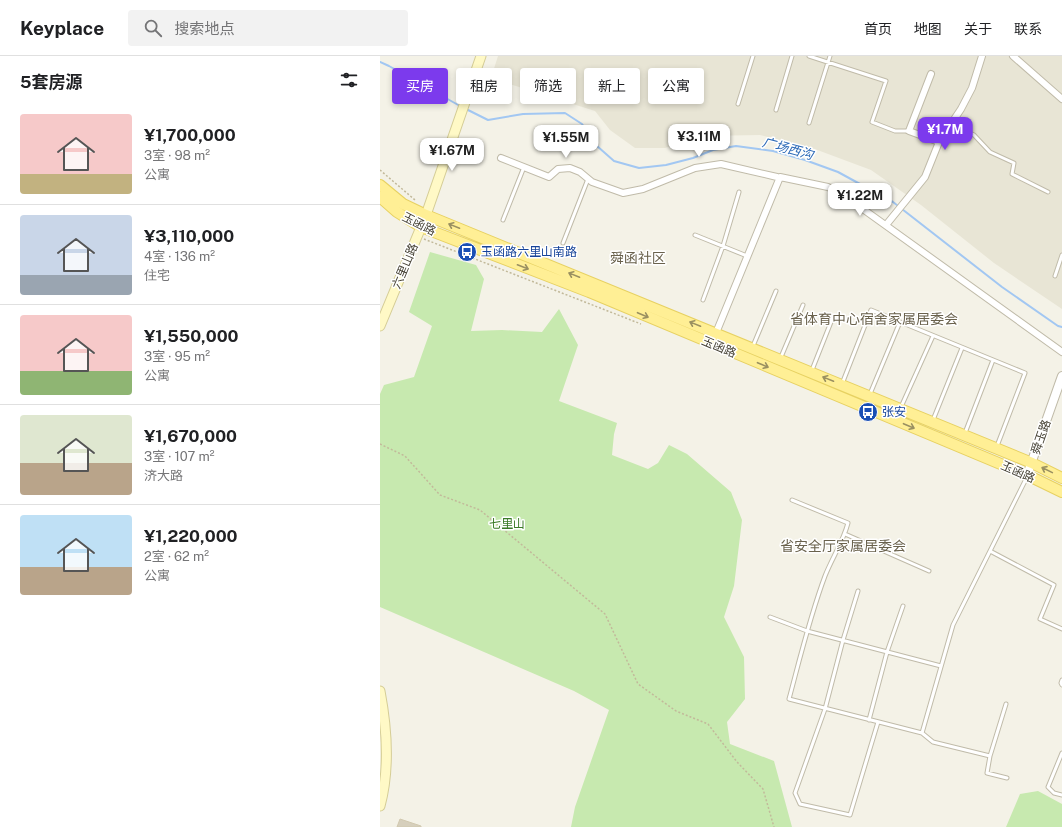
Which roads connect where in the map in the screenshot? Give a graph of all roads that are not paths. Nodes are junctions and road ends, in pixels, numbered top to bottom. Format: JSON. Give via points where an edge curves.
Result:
{"nodes":[{"id":1,"x":481,"y":56,"type":"edge"},
{"id":2,"x":753,"y":56,"type":"edge"},
{"id":3,"x":792,"y":56,"type":"edge"},
{"id":4,"x":809,"y":56,"type":"edge"},
{"id":5,"x":830,"y":56,"type":"edge"},
{"id":6,"x":982,"y":56,"type":"edge"},
{"id":7,"x":1013,"y":56,"type":"edge"},
{"id":8,"x":829,"y":62,"type":"junction"},
{"id":9,"x":931,"y":74,"type":"dead end"},
{"id":10,"x":1062,"y":99,"type":"edge"},
{"id":11,"x":738,"y":104,"type":"dead end"},
{"id":12,"x":776,"y":110,"type":"dead end"},
{"id":13,"x":810,"y":123,"type":"dead end"},
{"id":14,"x":950,"y":125,"type":"junction"},
{"id":15,"x":909,"y":131,"type":"junction"},
{"id":16,"x":939,"y":142,"type":"junction"},
{"id":17,"x":501,"y":158,"type":"dead end"},
{"id":18,"x":524,"y":167,"type":"junction"},
{"id":19,"x":777,"y":177,"type":"dead end"},
{"id":20,"x":588,"y":179,"type":"junction"},
{"id":21,"x":380,"y":185,"type":"edge"},
{"id":22,"x":739,"y":192,"type":"dead end"},
{"id":23,"x":1048,"y":192,"type":"dead end"},
{"id":24,"x":380,"y":196,"type":"edge"},
{"id":25,"x":426,"y":215,"type":"junction"},
{"id":26,"x":503,"y":220,"type":"dead end"},
{"id":27,"x":886,"y":225,"type":"junction"},
{"id":28,"x":421,"y":227,"type":"junction"},
{"id":29,"x":695,"y":235,"type":"dead end"},
{"id":30,"x":563,"y":243,"type":"dead end"},
{"id":31,"x":723,"y":246,"type":"junction"},
{"id":32,"x":1062,"y":255,"type":"edge"},
{"id":33,"x":747,"y":256,"type":"junction"},
{"id":34,"x":1055,"y":276,"type":"dead end"},
{"id":35,"x":776,"y":291,"type":"dead end"},
{"id":36,"x":703,"y":300,"type":"dead end"},
{"id":37,"x":802,"y":305,"type":"dead end"},
{"id":38,"x":833,"y":317,"type":"dead end"},
{"id":39,"x":900,"y":322,"type":"junction"},
{"id":40,"x":380,"y":326,"type":"edge"},
{"id":41,"x":716,"y":333,"type":"junction"},
{"id":42,"x":933,"y":336,"type":"junction"},
{"id":43,"x":752,"y":348,"type":"junction"},
{"id":44,"x":962,"y":348,"type":"junction"},
{"id":45,"x":1062,"y":352,"type":"edge"},
{"id":46,"x":780,"y":359,"type":"junction"},
{"id":47,"x":993,"y":360,"type":"junction"},
{"id":48,"x":811,"y":372,"type":"junction"},
{"id":49,"x":1062,"y":376,"type":"edge"},
{"id":50,"x":842,"y":385,"type":"junction"},
{"id":51,"x":870,"y":396,"type":"junction"},
{"id":52,"x":900,"y":409,"type":"junction"},
{"id":53,"x":933,"y":422,"type":"junction"},
{"id":54,"x":964,"y":435,"type":"junction"},
{"id":55,"x":996,"y":448,"type":"junction"},
{"id":56,"x":1032,"y":463,"type":"junction"},
{"id":57,"x":1027,"y":476,"type":"junction"},
{"id":58,"x":1062,"y":478,"type":"edge"},
{"id":59,"x":1062,"y":492,"type":"edge"},
{"id":60,"x":792,"y":500,"type":"dead end"},
{"id":61,"x":845,"y":534,"type":"junction"},
{"id":62,"x":990,"y":551,"type":"junction"},
{"id":63,"x":929,"y":571,"type":"dead end"},
{"id":64,"x":858,"y":591,"type":"dead end"},
{"id":65,"x":903,"y":606,"type":"dead end"},
{"id":66,"x":770,"y":617,"type":"dead end"},
{"id":67,"x":1062,"y":629,"type":"edge"},
{"id":68,"x":807,"y":631,"type":"junction"},
{"id":69,"x":843,"y":640,"type":"junction"},
{"id":70,"x":887,"y":652,"type":"junction"},
{"id":71,"x":941,"y":666,"type":"junction"},
{"id":72,"x":1062,"y":680,"type":"edge"},
{"id":73,"x":1062,"y":685,"type":"edge"},
{"id":74,"x":380,"y":691,"type":"edge"},
{"id":75,"x":1006,"y":704,"type":"dead end"},
{"id":76,"x":825,"y":709,"type":"junction"},
{"id":77,"x":869,"y":720,"type":"junction"},
{"id":78,"x":878,"y":722,"type":"junction"},
{"id":79,"x":922,"y":733,"type":"junction"},
{"id":80,"x":1062,"y":754,"type":"edge"},
{"id":81,"x":990,"y":756,"type":"junction"},
{"id":82,"x":1007,"y":778,"type":"dead end"},
{"id":83,"x":1062,"y":795,"type":"edge"},
{"id":84,"x":380,"y":806,"type":"edge"}],
"edges":[{"from":1,"to":25,"type":"main road","name":"六里山路"},
{"from":2,"to":11,"type":"lane"},
{"from":3,"to":12,"type":"lane"},
{"from":4,"to":8,"type":"lane"},
{"from":5,"to":8,"type":"lane"},
{"from":6,"to":14,"type":"street","via":[[972,88]]},
{"from":7,"to":10,"type":"street"},
{"from":8,"to":13,"type":"lane"},
{"from":8,"to":15,"type":"lane","via":[[886,81],[872,122],[895,131]]},
{"from":9,"to":15,"type":"street"},
{"from":14,"to":16,"type":"street"},
{"from":14,"to":23,"type":"lane","via":[[974,135],[990,152],[1014,163],[1012,174]]},
{"from":15,"to":16,"type":"street"},
{"from":16,"to":27,"type":"street","via":[[925,177]]},
{"from":17,"to":18,"type":"street"},
{"from":18,"to":20,"type":"street","via":[[549,176],[558,169],[570,168]]},
{"from":18,"to":26,"type":"lane"},
{"from":19,"to":20,"type":"street","via":[[721,164],[695,168],[643,189],[623,193]]},
{"from":20,"to":30,"type":"lane"},
{"from":21,"to":25,"type":"main road","name":"玉函路","via":[[403,204]]},
{"from":22,"to":31,"type":"lane"},
{"from":24,"to":28,"type":"main road","name":"玉函路","via":[[397,212]]},
{"from":25,"to":28,"type":"main road","name":"六里山路"},
{"from":41,"to":25,"type":"main road","name":"玉函路","one_way":true},
{"from":27,"to":33,"type":"street","via":[[828,187],[780,176]]},
{"from":27,"to":45,"type":"street"},
{"from":28,"to":40,"type":"main road","name":"六里山路"},
{"from":28,"to":57,"type":"main road","name":"玉函路","one_way":true,"via":[[589,292]]},
{"from":29,"to":31,"type":"lane"},
{"from":31,"to":33,"type":"lane"},
{"from":31,"to":36,"type":"lane"},
{"from":32,"to":34,"type":"lane"},
{"from":33,"to":41,"type":"street"},
{"from":35,"to":43,"type":"lane"},
{"from":37,"to":46,"type":"lane"},
{"from":38,"to":48,"type":"lane"},
{"from":39,"to":42,"type":"lane"},
{"from":39,"to":50,"type":"lane","via":[[871,310]]},
{"from":39,"to":51,"type":"lane"},
{"from":41,"to":43,"type":"main road","name":"玉函路"},
{"from":42,"to":44,"type":"lane"},
{"from":42,"to":52,"type":"lane"},
{"from":43,"to":46,"type":"main road","name":"玉函路"},
{"from":44,"to":47,"type":"lane"},
{"from":44,"to":53,"type":"lane"},
{"from":46,"to":48,"type":"main road","name":"玉函路"},
{"from":47,"to":54,"type":"lane"},
{"from":47,"to":55,"type":"lane","via":[[1024,373]]},
{"from":50,"to":48,"type":"main road","name":"玉函路","one_way":true},
{"from":49,"to":56,"type":"street","name":"舜玉路"},
{"from":50,"to":51,"type":"main road","name":"玉函路"},
{"from":51,"to":52,"type":"main road","name":"玉函路"},
{"from":52,"to":53,"type":"main road","name":"玉函路"},
{"from":53,"to":54,"type":"main road","name":"玉函路"},
{"from":54,"to":55,"type":"main road","name":"玉函路"},
{"from":55,"to":56,"type":"main road","name":"玉函路"},
{"from":56,"to":57,"type":"street","name":"舜玉路"},
{"from":58,"to":56,"type":"main road","name":"玉函路","one_way":true},
{"from":57,"to":59,"type":"main road","name":"玉函路"},
{"from":57,"to":62,"type":"lane"},
{"from":60,"to":61,"type":"lane","via":[[848,523]]},
{"from":61,"to":63,"type":"lane"},
{"from":61,"to":68,"type":"lane","via":[[825,575]]},
{"from":62,"to":67,"type":"lane","via":[[1054,585],[1040,619]]},
{"from":62,"to":71,"type":"lane","via":[[953,625]]},
{"from":64,"to":69,"type":"lane"},
{"from":65,"to":70,"type":"lane"},
{"from":66,"to":68,"type":"lane"},
{"from":68,"to":69,"type":"lane"},
{"from":68,"to":76,"type":"lane","via":[[789,699]]},
{"from":69,"to":70,"type":"lane"},
{"from":69,"to":76,"type":"lane"},
{"from":70,"to":71,"type":"lane"},
{"from":70,"to":77,"type":"lane"},
{"from":71,"to":79,"type":"lane"},
{"from":72,"to":73,"type":"lane"},
{"from":74,"to":84,"type":"main road","via":[[384,713],[386,777]]},
{"from":75,"to":81,"type":"lane"},
{"from":76,"to":77,"type":"lane"},
{"from":76,"to":78,"type":"lane","via":[[795,793],[800,804],[850,815]]},
{"from":77,"to":78,"type":"lane"},
{"from":78,"to":79,"type":"lane"},
{"from":79,"to":81,"type":"lane","via":[[933,742]]},
{"from":80,"to":83,"type":"lane","via":[[1048,788]]},
{"from":81,"to":82,"type":"lane","via":[[987,773]]}]}
